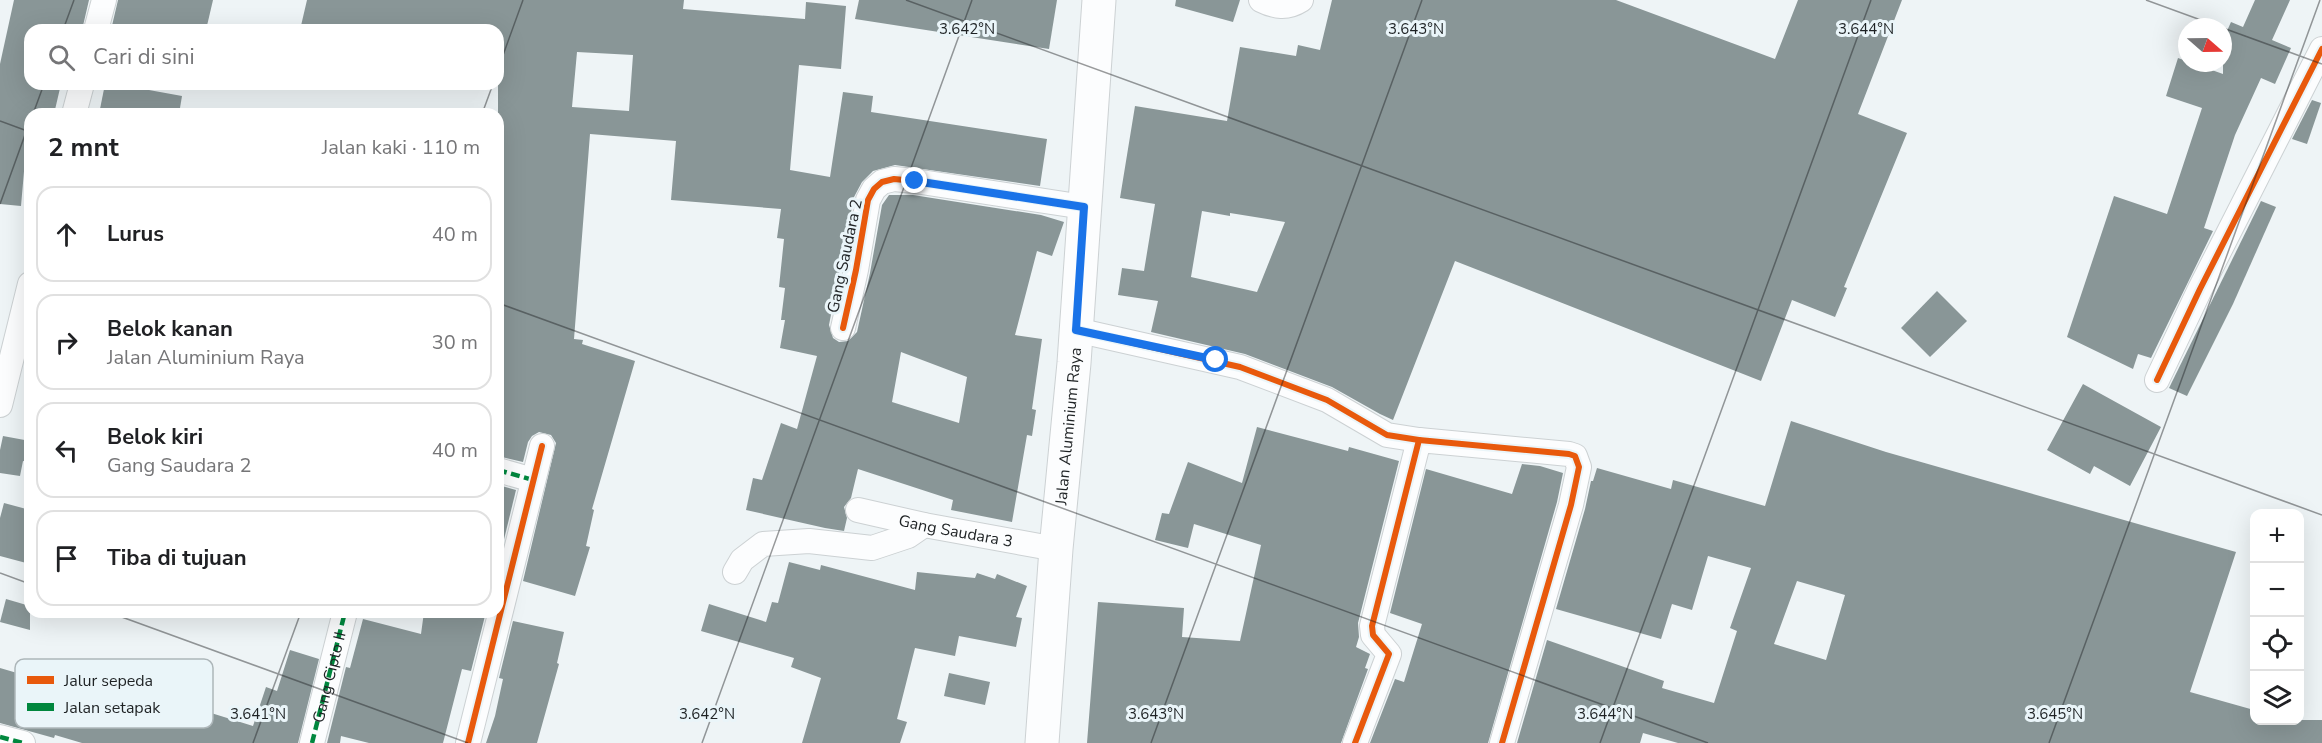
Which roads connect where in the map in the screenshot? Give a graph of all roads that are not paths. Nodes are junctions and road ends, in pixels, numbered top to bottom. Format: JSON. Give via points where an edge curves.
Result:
{"nodes":[{"id":1,"x":104,"y":0,"type":"edge"},
{"id":2,"x":1099,"y":0,"type":"edge"},
{"id":3,"x":1261,"y":0,"type":"edge"},
{"id":4,"x":1301,"y":0,"type":"edge"},
{"id":5,"x":98,"y":24,"type":"edge"},
{"id":6,"x":2322,"y":49,"type":"edge"},
{"id":7,"x":80,"y":90,"type":"edge"},
{"id":8,"x":76,"y":108,"type":"edge"},
{"id":9,"x":1084,"y":207,"type":"junction"},
{"id":10,"x":24,"y":308,"type":"edge"},
{"id":11,"x":843,"y":328,"type":"dead end"},
{"id":12,"x":1076,"y":330,"type":"junction"},
{"id":13,"x":2157,"y":380,"type":"dead end"},
{"id":14,"x":0,"y":405,"type":"edge"},
{"id":15,"x":1419,"y":440,"type":"junction"},
{"id":16,"x":542,"y":446,"type":"dead end"},
{"id":17,"x":504,"y":472,"type":"edge"},
{"id":18,"x":533,"y":480,"type":"junction"},
{"id":19,"x":858,"y":510,"type":"dead end"},
{"id":20,"x":924,"y":525,"type":"junction"},
{"id":21,"x":1056,"y":549,"type":"junction"},
{"id":22,"x":735,"y":572,"type":"dead end"},
{"id":23,"x":504,"y":597,"type":"edge"},
{"id":24,"x":343,"y":618,"type":"edge"},
{"id":25,"x":499,"y":618,"type":"edge"},
{"id":26,"x":0,"y":737,"type":"edge"},
{"id":27,"x":23,"y":743,"type":"edge"},
{"id":28,"x":312,"y":743,"type":"edge"},
{"id":29,"x":468,"y":743,"type":"edge"},
{"id":30,"x":1042,"y":743,"type":"edge"},
{"id":31,"x":1355,"y":743,"type":"edge"},
{"id":32,"x":1502,"y":743,"type":"edge"}],
"edges":[{"from":1,"to":5,"type":"street"},
{"from":2,"to":9,"type":"main road","name":"Jalan Aluminium Raya"},
{"from":3,"to":4,"type":"street","via":[[1272,6],[1292,6]]},
{"from":6,"to":13,"type":"street"},
{"from":7,"to":8,"type":"street"},
{"from":9,"to":11,"type":"street","name":"Gang Saudara 2","via":[[915,181],[882,182],[868,200]]},
{"from":9,"to":12,"type":"main road","name":"Jalan Aluminium Raya"},
{"from":10,"to":14,"type":"street"},
{"from":12,"to":15,"type":"street","via":[[1240,367],[1327,400],[1387,435]]},
{"from":12,"to":21,"type":"main road","name":"Jalan Aluminium Raya"},
{"from":15,"to":31,"type":"street","via":[[1372,626],[1373,635],[1389,654]]},
{"from":15,"to":32,"type":"street","via":[[1569,454],[1575,456],[1580,467]]},
{"from":16,"to":18,"type":"street"},
{"from":17,"to":18,"type":"street"},
{"from":18,"to":23,"type":"street"},
{"from":19,"to":20,"type":"street","name":"Gang Saudara 3"},
{"from":20,"to":21,"type":"street","name":"Gang Saudara 3"},
{"from":20,"to":22,"type":"street","via":[[908,536],[872,548],[809,541],[763,544],[742,560]]},
{"from":21,"to":30,"type":"main road","name":"Jalan Aluminium Raya"},
{"from":24,"to":28,"type":"street","name":"Gang Cipto II"},
{"from":25,"to":29,"type":"street"},
{"from":26,"to":27,"type":"street"}]}
